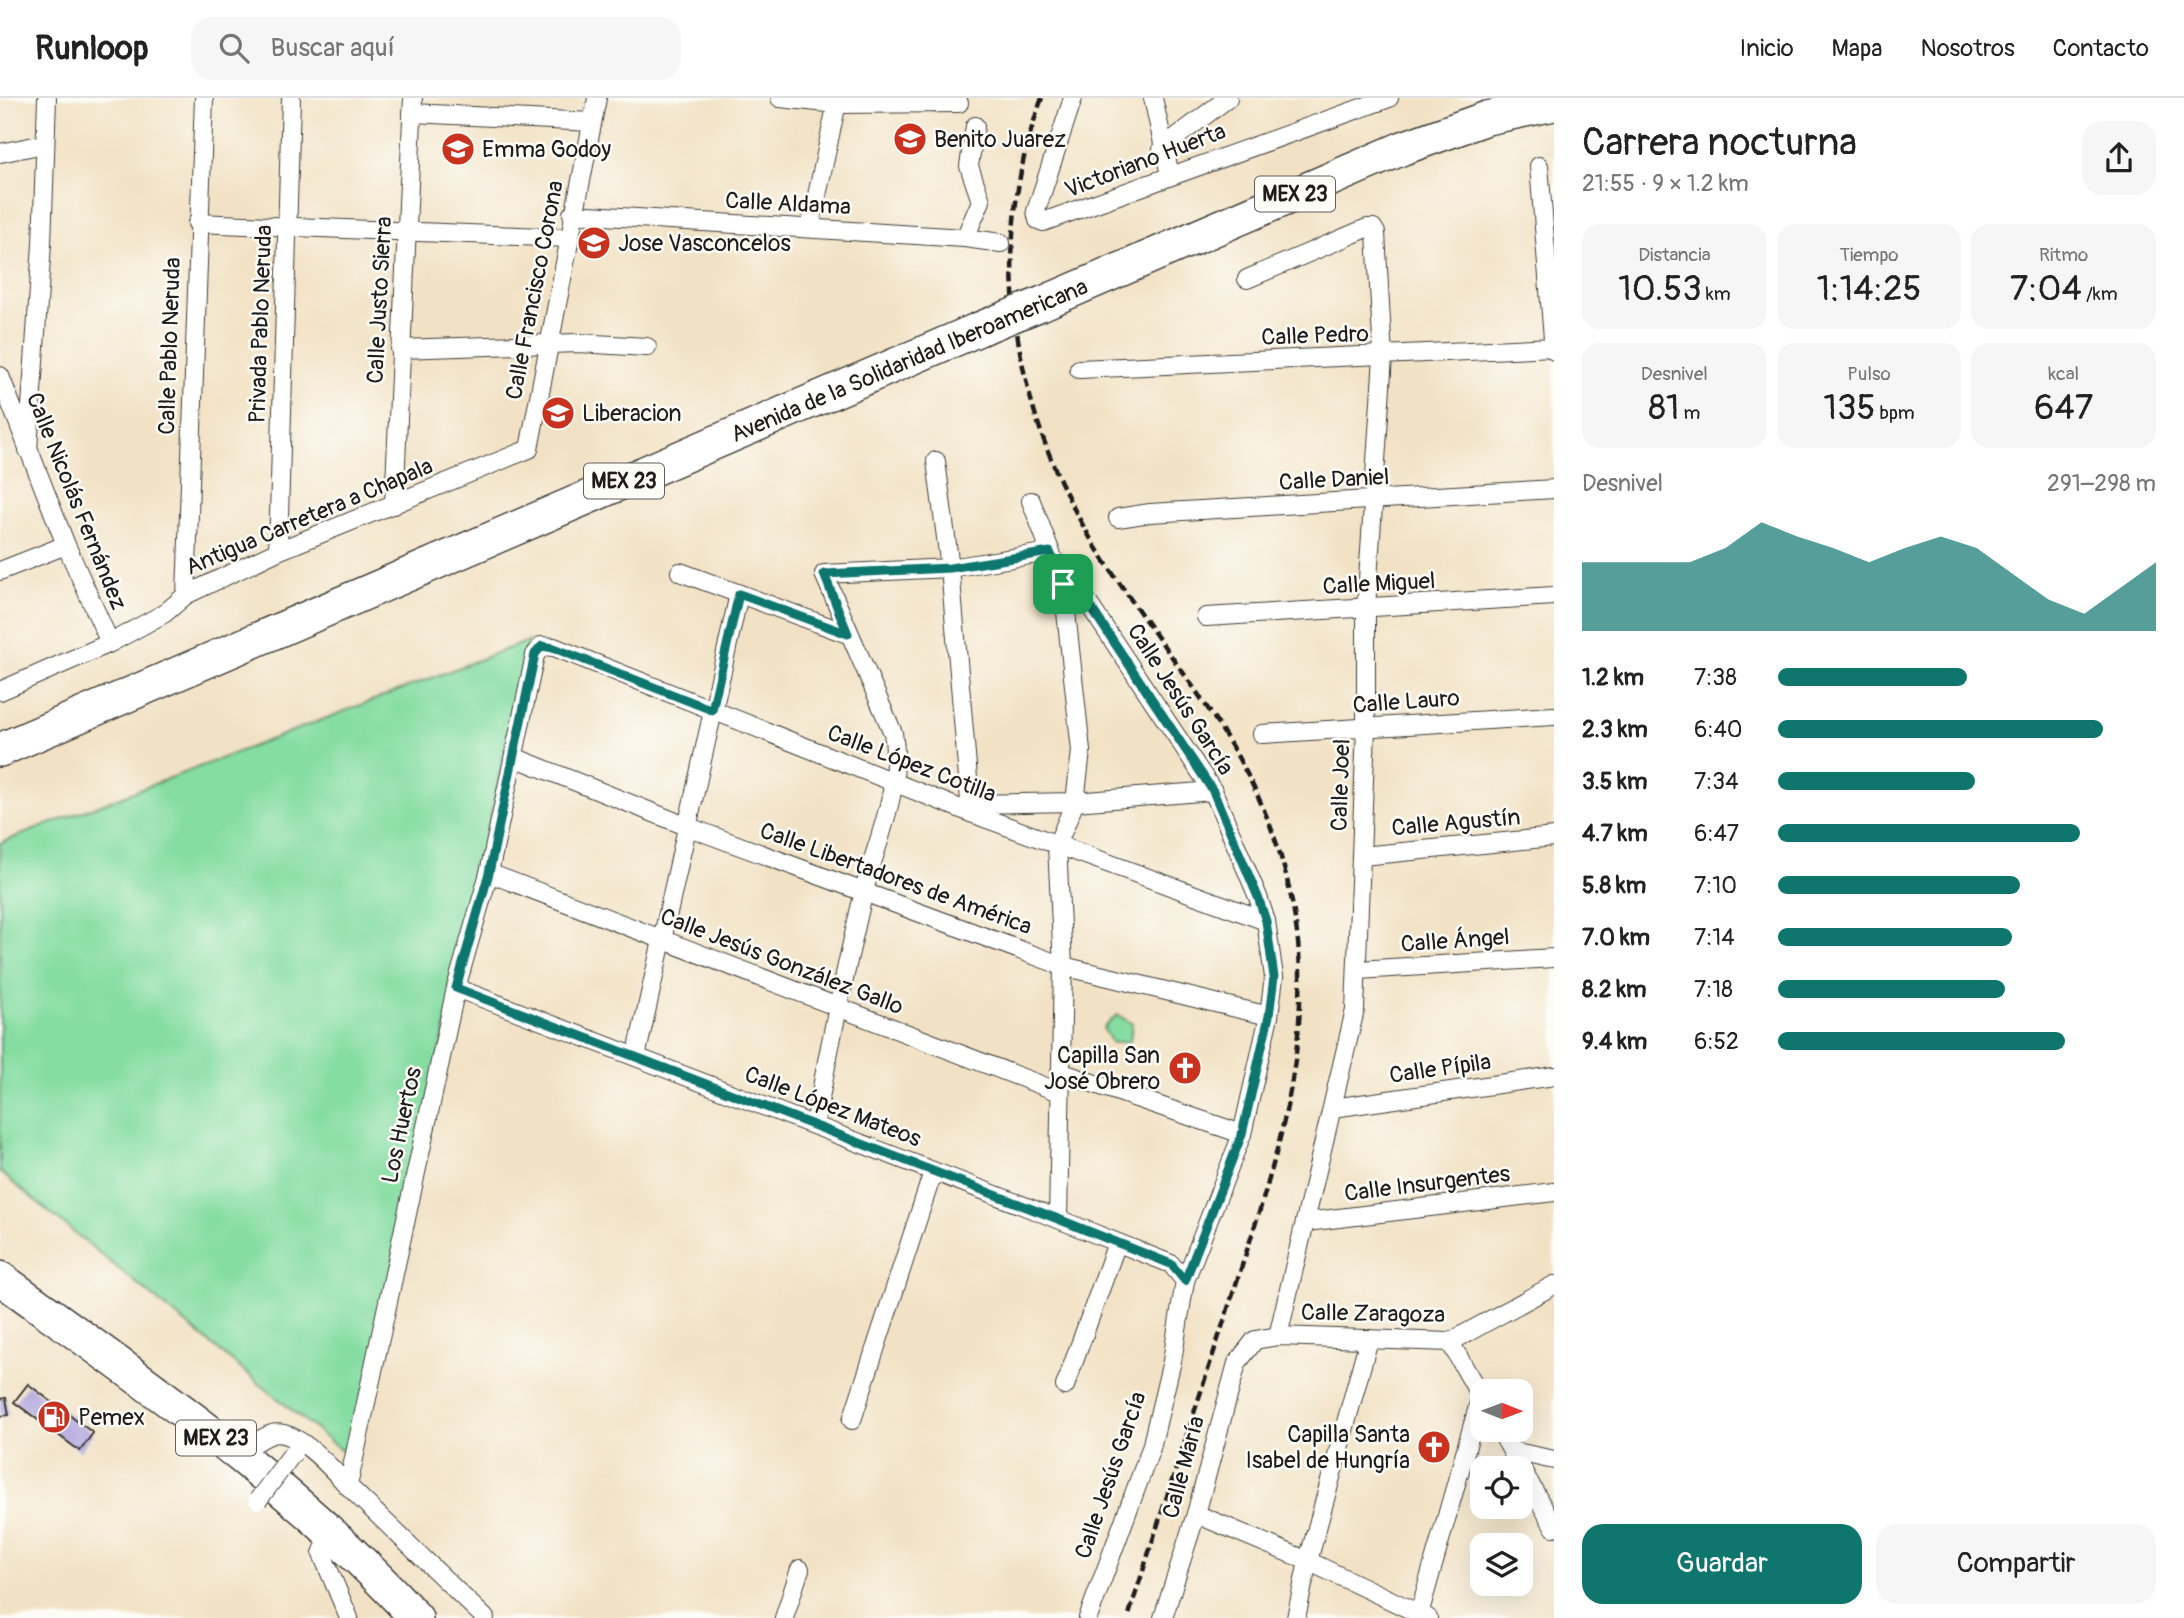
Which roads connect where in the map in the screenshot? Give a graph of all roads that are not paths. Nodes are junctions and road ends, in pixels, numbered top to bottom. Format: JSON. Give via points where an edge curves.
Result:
{"nodes":[{"id":1,"x":47,"y":98,"type":"edge"},
{"id":2,"x":204,"y":98,"type":"edge"},
{"id":3,"x":291,"y":98,"type":"edge"},
{"id":4,"x":597,"y":98,"type":"edge"},
{"id":5,"x":780,"y":98,"type":"edge"},
{"id":6,"x":1073,"y":98,"type":"edge"},
{"id":7,"x":1153,"y":98,"type":"edge"},
{"id":8,"x":1228,"y":98,"type":"edge"},
{"id":9,"x":1389,"y":98,"type":"edge"},
{"id":10,"x":838,"y":101,"type":"edge"},
{"id":11,"x":959,"y":103,"type":"dead end"},
{"id":12,"x":1554,"y":104,"type":"edge"},
{"id":13,"x":413,"y":105,"type":"edge"},
{"id":14,"x":1342,"y":106,"type":"edge"},
{"id":15,"x":592,"y":122,"type":"junction"},
{"id":16,"x":975,"y":126,"type":"dead end"},
{"id":17,"x":44,"y":144,"type":"junction"},
{"id":18,"x":1162,"y":148,"type":"junction"},
{"id":19,"x":0,"y":153,"type":"edge"},
{"id":20,"x":1539,"y":166,"type":"dead end"},
{"id":21,"x":1170,"y":175,"type":"junction"},
{"id":22,"x":572,"y":214,"type":"junction"},
{"id":23,"x":197,"y":223,"type":"junction"},
{"id":24,"x":287,"y":226,"type":"junction"},
{"id":25,"x":810,"y":229,"type":"junction"},
{"id":26,"x":407,"y":231,"type":"junction"},
{"id":27,"x":568,"y":237,"type":"junction"},
{"id":28,"x":965,"y":238,"type":"junction"},
{"id":29,"x":1001,"y":243,"type":"dead end"},
{"id":30,"x":1247,"y":279,"type":"dead end"},
{"id":31,"x":548,"y":344,"type":"junction"},
{"id":32,"x":647,"y":347,"type":"dead end"},
{"id":33,"x":400,"y":349,"type":"junction"},
{"id":34,"x":1554,"y":349,"type":"edge"},
{"id":35,"x":1382,"y":357,"type":"junction"},
{"id":36,"x":1079,"y":369,"type":"dead end"},
{"id":37,"x":0,"y":376,"type":"edge"},
{"id":38,"x":529,"y":449,"type":"joint"},
{"id":39,"x":28,"y":450,"type":"junction"},
{"id":40,"x":936,"y":461,"type":"dead end"},
{"id":41,"x":1554,"y":489,"type":"edge"},
{"id":42,"x":1031,"y":500,"type":"dead end"},
{"id":43,"x":1374,"y":501,"type":"junction"},
{"id":44,"x":394,"y":505,"type":"junction"},
{"id":45,"x":1118,"y":518,"type":"dead end"},
{"id":46,"x":66,"y":545,"type":"junction"},
{"id":47,"x":278,"y":551,"type":"junction"},
{"id":48,"x":1050,"y":552,"type":"junction"},
{"id":49,"x":950,"y":568,"type":"junction"},
{"id":50,"x":0,"y":571,"type":"edge"},
{"id":51,"x":680,"y":572,"type":"dead end"},
{"id":52,"x":1063,"y":584,"type":"junction"},
{"id":53,"x":739,"y":594,"type":"junction"},
{"id":54,"x":186,"y":595,"type":"junction"},
{"id":55,"x":1554,"y":596,"type":"edge"},
{"id":56,"x":1366,"y":609,"type":"junction"},
{"id":57,"x":1206,"y":617,"type":"dead end"},
{"id":58,"x":848,"y":634,"type":"junction"},
{"id":59,"x":110,"y":643,"type":"junction"},
{"id":60,"x":542,"y":646,"type":"joint"},
{"id":61,"x":0,"y":691,"type":"edge"},
{"id":62,"x":712,"y":710,"type":"junction"},
{"id":63,"x":1554,"y":716,"type":"edge"},
{"id":64,"x":1366,"y":728,"type":"junction"},
{"id":65,"x":1262,"y":734,"type":"dead end"},
{"id":66,"x":0,"y":750,"type":"edge"},
{"id":67,"x":514,"y":757,"type":"junction"},
{"id":68,"x":895,"y":784,"type":"junction"},
{"id":69,"x":1213,"y":791,"type":"junction"},
{"id":70,"x":1075,"y":802,"type":"junction"},
{"id":71,"x":970,"y":809,"type":"junction"},
{"id":72,"x":686,"y":826,"type":"junction"},
{"id":73,"x":1554,"y":837,"type":"edge"},
{"id":74,"x":1057,"y":845,"type":"junction"},
{"id":75,"x":1362,"y":856,"type":"junction"},
{"id":76,"x":489,"y":873,"type":"junction"},
{"id":77,"x":864,"y":891,"type":"junction"},
{"id":78,"x":1266,"y":921,"type":"junction"},
{"id":79,"x":661,"y":942,"type":"junction"},
{"id":80,"x":1554,"y":958,"type":"edge"},
{"id":81,"x":1063,"y":967,"type":"junction"},
{"id":82,"x":1358,"y":970,"type":"junction"},
{"id":83,"x":456,"y":988,"type":"junction"},
{"id":84,"x":837,"y":1007,"type":"junction"},
{"id":85,"x":1269,"y":1016,"type":"junction"},
{"id":86,"x":636,"y":1056,"type":"junction"},
{"id":87,"x":1060,"y":1072,"type":"junction"},
{"id":88,"x":1554,"y":1076,"type":"edge"},
{"id":89,"x":1059,"y":1092,"type":"junction"},
{"id":90,"x":1333,"y":1108,"type":"junction"},
{"id":91,"x":815,"y":1125,"type":"junction"},
{"id":92,"x":1242,"y":1134,"type":"junction"},
{"id":93,"x":933,"y":1172,"type":"junction"},
{"id":94,"x":1554,"y":1192,"type":"edge"},
{"id":95,"x":1058,"y":1219,"type":"junction"},
{"id":96,"x":1306,"y":1222,"type":"junction"},
{"id":97,"x":1117,"y":1243,"type":"junction"},
{"id":98,"x":0,"y":1278,"type":"edge"},
{"id":99,"x":1185,"y":1281,"type":"junction"},
{"id":100,"x":1554,"y":1285,"type":"edge"},
{"id":101,"x":1270,"y":1337,"type":"junction"},
{"id":102,"x":1369,"y":1339,"type":"junction"},
{"id":103,"x":1450,"y":1342,"type":"junction"},
{"id":104,"x":1471,"y":1379,"type":"edge"},
{"id":105,"x":1065,"y":1386,"type":"dead end"},
{"id":106,"x":852,"y":1420,"type":"dead end"},
{"id":107,"x":1470,"y":1438,"type":"edge"},
{"id":108,"x":1507,"y":1442,"type":"edge"},
{"id":109,"x":1512,"y":1451,"type":"junction"},
{"id":110,"x":293,"y":1452,"type":"dead end"},
{"id":111,"x":238,"y":1454,"type":"junction"},
{"id":112,"x":1554,"y":1460,"type":"edge"},
{"id":113,"x":348,"y":1486,"type":"junction"},
{"id":114,"x":258,"y":1500,"type":"dead end"},
{"id":115,"x":1196,"y":1514,"type":"junction"},
{"id":116,"x":1554,"y":1527,"type":"edge"},
{"id":117,"x":331,"y":1530,"type":"junction"},
{"id":118,"x":1308,"y":1561,"type":"junction"},
{"id":119,"x":800,"y":1569,"type":"dead end"},
{"id":120,"x":1422,"y":1617,"type":"edge"},
{"id":121,"x":349,"y":1618,"type":"edge"},
{"id":122,"x":416,"y":1618,"type":"edge"},
{"id":123,"x":485,"y":1618,"type":"edge"},
{"id":124,"x":784,"y":1618,"type":"edge"},
{"id":125,"x":1088,"y":1618,"type":"edge"},
{"id":126,"x":1163,"y":1618,"type":"edge"},
{"id":127,"x":1296,"y":1618,"type":"edge"}],
"edges":[{"from":1,"to":17,"type":"street"},
{"from":2,"to":23,"type":"street","name":"Calle Pablo Neruda"},
{"from":3,"to":24,"type":"street","name":"Privada Pablo Neruda"},
{"from":4,"to":15,"type":"street","name":"Calle Francisco Corona"},
{"from":5,"to":10,"type":"street"},
{"from":6,"to":21,"type":"street","name":"Victoriano Huerta","via":[[1036,211],[1038,220],[1049,222]]},
{"from":7,"to":18,"type":"street"},
{"from":8,"to":18,"type":"street"},
{"from":9,"to":14,"type":"street","name":"Victoriano Huerta"},
{"from":10,"to":11,"type":"street"},
{"from":10,"to":25,"type":"street"},
{"from":12,"to":66,"type":"highway","name":"Avenida de la Solidaridad Iberoamericana","number":"MEX 23","bridge":true,"via":[[1487,118],[1403,148]]},
{"from":13,"to":15,"type":"street"},
{"from":13,"to":26,"type":"street","name":"Calle Justo Sierra"},
{"from":14,"to":21,"type":"street","name":"Victoriano Huerta"},
{"from":15,"to":22,"type":"street","name":"Calle Francisco Corona"},
{"from":16,"to":28,"type":"street","via":[[969,166],[981,201]]},
{"from":17,"to":19,"type":"street"},
{"from":17,"to":39,"type":"street"},
{"from":18,"to":21,"type":"street"},
{"from":20,"to":34,"type":"street"},
{"from":22,"to":25,"type":"street","name":"Calle Aldama"},
{"from":22,"to":27,"type":"street","name":"Calle Francisco Corona"},
{"from":23,"to":24,"type":"street"},
{"from":23,"to":54,"type":"street","name":"Calle Pablo Neruda"},
{"from":24,"to":26,"type":"street"},
{"from":24,"to":47,"type":"street","name":"Privada Pablo Neruda"},
{"from":25,"to":28,"type":"street","name":"Calle Aldama"},
{"from":26,"to":27,"type":"street"},
{"from":26,"to":33,"type":"street","name":"Calle Justo Sierra"},
{"from":27,"to":31,"type":"street","name":"Calle Francisco Corona"},
{"from":28,"to":29,"type":"street","name":"Calle Aldama"},
{"from":30,"to":35,"type":"street","name":"Calle Joel","via":[[1373,228]]},
{"from":31,"to":32,"type":"street"},
{"from":31,"to":33,"type":"street"},
{"from":31,"to":38,"type":"street","name":"Calle Francisco Corona"},
{"from":33,"to":44,"type":"street","name":"Calle Justo Sierra"},
{"from":34,"to":35,"type":"street","name":"Calle Pedro"},
{"from":35,"to":36,"type":"street","name":"Calle Pedro"},
{"from":35,"to":43,"type":"street","name":"Calle Joel"},
{"from":37,"to":39,"type":"street","name":"Calle Nicolás Fernández"},
{"from":38,"to":44,"type":"street","name":"Antigua Carretera a Chapala"},
{"from":39,"to":46,"type":"street","name":"Calle Nicolás Fernández"},
{"from":40,"to":49,"type":"street"},
{"from":41,"to":43,"type":"street","name":"Calle Daniel"},
{"from":42,"to":48,"type":"street"},
{"from":43,"to":45,"type":"street","name":"Calle Daniel"},
{"from":43,"to":56,"type":"street","name":"Calle Joel"},
{"from":44,"to":47,"type":"street","name":"Antigua Carretera a Chapala"},
{"from":46,"to":50,"type":"street"},
{"from":46,"to":59,"type":"street","name":"Calle Nicolás Fernández"},
{"from":47,"to":54,"type":"street","name":"Antigua Carretera a Chapala"},
{"from":48,"to":49,"type":"street"},
{"from":48,"to":52,"type":"street"},
{"from":49,"to":58,"type":"street","via":[[824,574]]},
{"from":49,"to":71,"type":"street"},
{"from":51,"to":53,"type":"street"},
{"from":52,"to":69,"type":"street","name":"Calle Jesús García","via":[[1084,597]]},
{"from":52,"to":70,"type":"street","via":[[1081,751]]},
{"from":53,"to":58,"type":"street"},
{"from":53,"to":62,"type":"street"},
{"from":54,"to":59,"type":"street","name":"Antigua Carretera a Chapala"},
{"from":55,"to":56,"type":"street","name":"Calle Miguel"},
{"from":56,"to":57,"type":"street","name":"Calle Miguel"},
{"from":56,"to":64,"type":"street","name":"Calle Joel"},
{"from":58,"to":68,"type":"street","via":[[893,733]]},
{"from":59,"to":61,"type":"street","name":"Antigua Carretera a Chapala"},
{"from":60,"to":62,"type":"street","name":"Calle López Cotilla"},
{"from":60,"to":67,"type":"street","name":"Los Huertos","via":[[535,654]]},
{"from":62,"to":68,"type":"street","name":"Calle López Cotilla"},
{"from":62,"to":72,"type":"street"},
{"from":63,"to":64,"type":"street","name":"Calle Lauro"},
{"from":64,"to":65,"type":"street","name":"Calle Lauro"},
{"from":64,"to":75,"type":"street","name":"Calle Joel"},
{"from":67,"to":72,"type":"street","name":"Calle Libertadores de América"},
{"from":67,"to":76,"type":"street","name":"Los Huertos"},
{"from":68,"to":71,"type":"street","name":"Calle López Cotilla"},
{"from":68,"to":77,"type":"street"},
{"from":69,"to":70,"type":"street"},
{"from":69,"to":78,"type":"street","name":"Calle Jesús García"},
{"from":70,"to":71,"type":"street"},
{"from":70,"to":74,"type":"street"},
{"from":71,"to":74,"type":"street","name":"Calle López Cotilla"},
{"from":72,"to":77,"type":"street","name":"Calle Libertadores de América"},
{"from":72,"to":79,"type":"street"},
{"from":73,"to":75,"type":"street","name":"Calle Agustín"},
{"from":74,"to":78,"type":"street","name":"Calle López Cotilla"},
{"from":74,"to":81,"type":"street"},
{"from":75,"to":82,"type":"street","name":"Calle Joel"},
{"from":76,"to":79,"type":"street","name":"Calle Jesús González Gallo"},
{"from":76,"to":83,"type":"street","name":"Los Huertos"},
{"from":77,"to":81,"type":"street","name":"Calle Libertadores de América"},
{"from":77,"to":84,"type":"street"},
{"from":78,"to":85,"type":"street","name":"Calle Jesús García","via":[[1274,977]]},
{"from":79,"to":84,"type":"street","name":"Calle Jesús González Gallo"},
{"from":79,"to":86,"type":"street"},
{"from":80,"to":82,"type":"street","name":"Calle Ángel"},
{"from":81,"to":85,"type":"street","name":"Calle Libertadores de América"},
{"from":81,"to":87,"type":"street"},
{"from":82,"to":90,"type":"street","name":"Calle Joel","via":[[1355,1010]]},
{"from":83,"to":86,"type":"street","name":"Calle López Mateos"},
{"from":83,"to":113,"type":"street","name":"Los Huertos"},
{"from":84,"to":89,"type":"street","name":"Calle Jesús González Gallo"},
{"from":84,"to":91,"type":"street"},
{"from":85,"to":92,"type":"street","name":"Calle Jesús García"},
{"from":86,"to":91,"type":"street","name":"Calle López Mateos"},
{"from":87,"to":89,"type":"street"},
{"from":87,"to":92,"type":"street"},
{"from":88,"to":90,"type":"street","name":"Calle Pípila"},
{"from":89,"to":95,"type":"street"},
{"from":90,"to":96,"type":"street","name":"Calle Joel"},
{"from":91,"to":93,"type":"street","name":"Calle López Mateos"},
{"from":92,"to":99,"type":"street","name":"Calle Jesús García"},
{"from":93,"to":95,"type":"street","name":"Calle López Mateos"},
{"from":93,"to":106,"type":"street"},
{"from":94,"to":96,"type":"street","name":"Calle Insurgentes"},
{"from":95,"to":97,"type":"street","name":"Calle López Mateos"},
{"from":96,"to":101,"type":"street","name":"Calle Joel"},
{"from":97,"to":99,"type":"street","name":"Calle López Mateos","via":[[1171,1264]]},
{"from":97,"to":105,"type":"street"},
{"from":98,"to":111,"type":"highway","number":"MEX 23"},
{"from":99,"to":125,"type":"street","name":"Calle Jesús García","via":[[1151,1448]]},
{"from":100,"to":103,"type":"street","name":"Calle Zaragoza"},
{"from":101,"to":102,"type":"street","name":"Calle Zaragoza"},
{"from":101,"to":115,"type":"street","name":"Calle María","via":[[1255,1340],[1237,1363]]},
{"from":102,"to":103,"type":"street","name":"Calle Zaragoza"},
{"from":102,"to":118,"type":"street"},
{"from":103,"to":104,"type":"street"},
{"from":107,"to":120,"type":"street"},
{"from":108,"to":109,"type":"street"},
{"from":109,"to":112,"type":"street"},
{"from":109,"to":116,"type":"street"},
{"from":110,"to":114,"type":"street","bridge":true},
{"from":111,"to":113,"type":"street","via":[[271,1434],[288,1434]]},
{"from":111,"to":117,"type":"highway","number":"MEX 23"},
{"from":113,"to":123,"type":"street"},
{"from":115,"to":118,"type":"street"},
{"from":115,"to":126,"type":"street","name":"Calle María"},
{"from":117,"to":121,"type":"street","via":[[322,1554]]},
{"from":117,"to":122,"type":"highway","number":"MEX 23"},
{"from":118,"to":120,"type":"street"},
{"from":118,"to":127,"type":"street"},
{"from":119,"to":124,"type":"street"}]}
